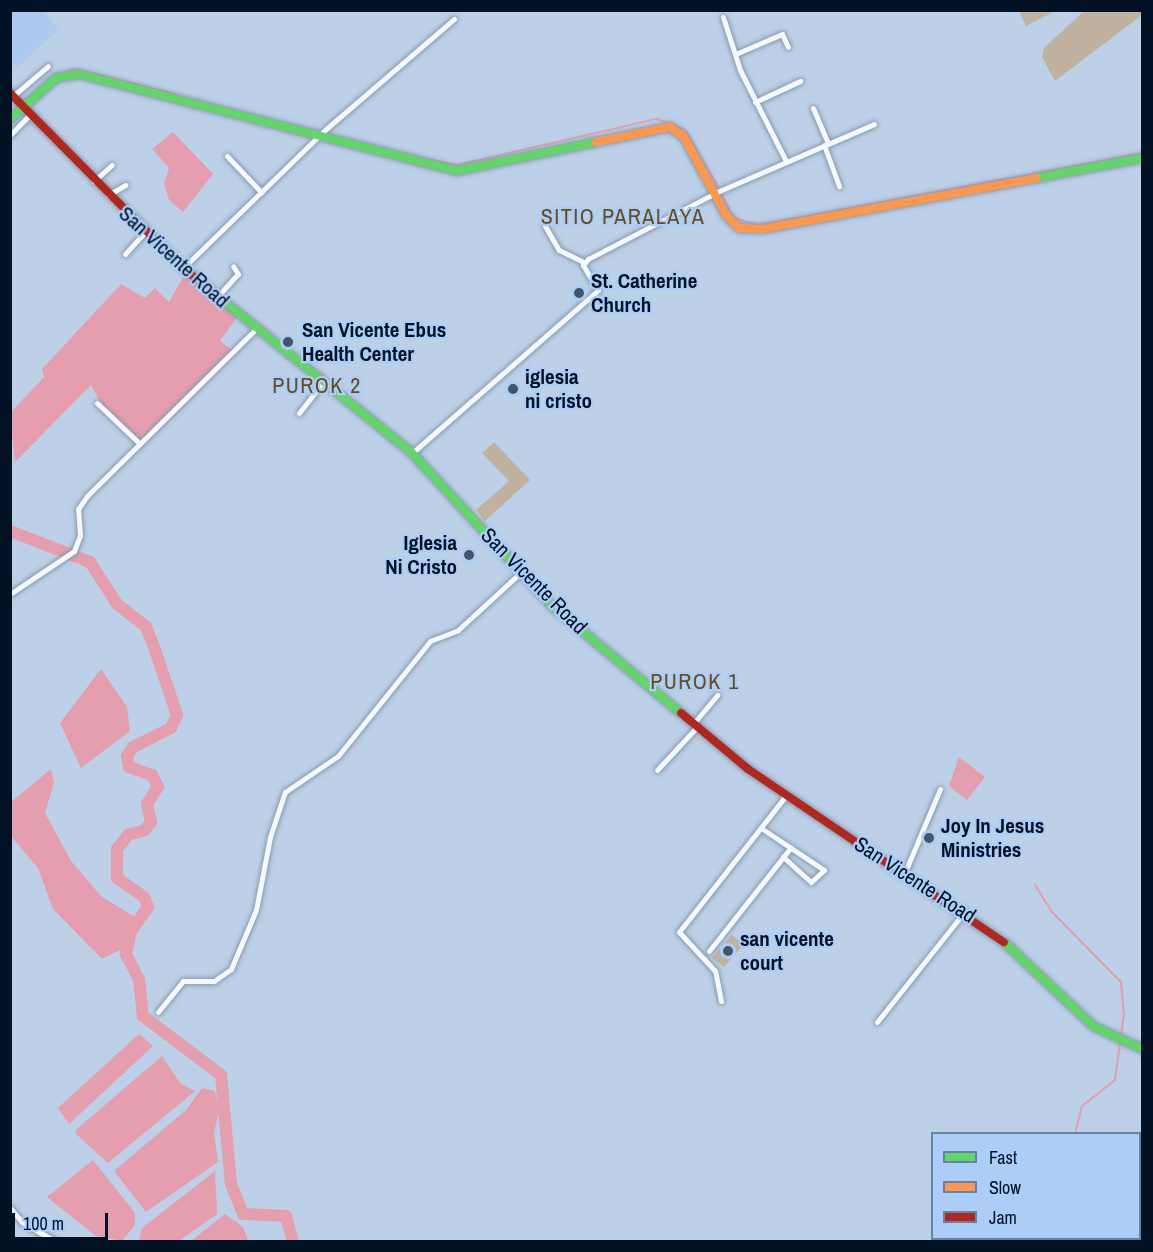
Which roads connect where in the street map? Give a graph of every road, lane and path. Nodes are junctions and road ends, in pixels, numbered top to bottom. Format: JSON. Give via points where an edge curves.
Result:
{"nodes":[{"id":1,"x":723,"y":17,"type":"dead end"},
{"id":2,"x":454,"y":19,"type":"dead end"},
{"id":3,"x":788,"y":47,"type":"dead end"},
{"id":4,"x":738,"y":53,"type":"junction"},
{"id":5,"x":48,"y":66,"type":"dead end"},
{"id":6,"x":800,"y":81,"type":"dead end"},
{"id":7,"x":12,"y":94,"type":"edge"},
{"id":8,"x":755,"y":102,"type":"junction"},
{"id":9,"x":813,"y":108,"type":"dead end"},
{"id":10,"x":27,"y":111,"type":"junction"},
{"id":11,"x":10,"y":119,"type":"edge"},
{"id":12,"x":874,"y":124,"type":"dead end"},
{"id":13,"x":10,"y":135,"type":"edge"},
{"id":14,"x":320,"y":137,"type":"junction"},
{"id":15,"x":826,"y":144,"type":"junction"},
{"id":16,"x":227,"y":156,"type":"dead end"},
{"id":17,"x":1143,"y":158,"type":"edge"},
{"id":18,"x":786,"y":161,"type":"junction"},
{"id":19,"x":112,"y":165,"type":"dead end"},
{"id":20,"x":93,"y":182,"type":"junction"},
{"id":21,"x":125,"y":185,"type":"dead end"},
{"id":22,"x":839,"y":186,"type":"dead end"},
{"id":23,"x":261,"y":192,"type":"junction"},
{"id":24,"x":714,"y":193,"type":"junction"},
{"id":25,"x":107,"y":196,"type":"junction"},
{"id":26,"x":545,"y":226,"type":"dead end"},
{"id":27,"x":145,"y":232,"type":"junction"},
{"id":28,"x":125,"y":254,"type":"dead end"},
{"id":29,"x":584,"y":262,"type":"junction"},
{"id":30,"x":233,"y":266,"type":"dead end"},
{"id":31,"x":183,"y":268,"type":"junction"},
{"id":32,"x":217,"y":297,"type":"junction"},
{"id":33,"x":255,"y":330,"type":"junction"},
{"id":34,"x":324,"y":381,"type":"junction"},
{"id":35,"x":97,"y":403,"type":"dead end"},
{"id":36,"x":299,"y":413,"type":"dead end"},
{"id":37,"x":140,"y":444,"type":"junction"},
{"id":38,"x":412,"y":453,"type":"junction"},
{"id":39,"x":521,"y":572,"type":"junction"},
{"id":40,"x":10,"y":594,"type":"edge"},
{"id":41,"x":717,"y":695,"type":"dead end"},
{"id":42,"x":695,"y":725,"type":"junction"},
{"id":43,"x":657,"y":770,"type":"dead end"},
{"id":44,"x":940,"y":789,"type":"dead end"},
{"id":45,"x":786,"y":797,"type":"junction"},
{"id":46,"x":761,"y":828,"type":"junction"},
{"id":47,"x":791,"y":847,"type":"junction"},
{"id":48,"x":783,"y":857,"type":"junction"},
{"id":49,"x":905,"y":872,"type":"junction"},
{"id":50,"x":965,"y":911,"type":"junction"},
{"id":51,"x":709,"y":951,"type":"dead end"},
{"id":52,"x":721,"y":1001,"type":"dead end"},
{"id":53,"x":158,"y":1012,"type":"dead end"},
{"id":54,"x":878,"y":1022,"type":"dead end"},
{"id":55,"x":1143,"y":1049,"type":"edge"},
{"id":56,"x":10,"y":1208,"type":"edge"},
{"id":57,"x":56,"y":1242,"type":"edge"}],
"edges":[{"from":1,"to":4,"type":"street"},
{"from":2,"to":14,"type":"street"},
{"from":3,"to":4,"type":"street","via":[[782,34]]},
{"from":4,"to":8,"type":"street"},
{"from":5,"to":7,"type":"street"},
{"from":6,"to":8,"type":"street"},
{"from":7,"to":10,"type":"street","name":"San Vicente Road"},
{"from":8,"to":18,"type":"street"},
{"from":9,"to":15,"type":"street"},
{"from":10,"to":11,"type":"street"},
{"from":10,"to":13,"type":"street"},
{"from":10,"to":14,"type":"street","via":[[56,78],[73,74]]},
{"from":10,"to":20,"type":"street","name":"San Vicente Road"},
{"from":12,"to":15,"type":"street"},
{"from":14,"to":23,"type":"street"},
{"from":14,"to":24,"type":"street","via":[[456,171],[670,127],[684,137]]},
{"from":15,"to":18,"type":"street"},
{"from":15,"to":22,"type":"street"},
{"from":16,"to":23,"type":"street"},
{"from":17,"to":24,"type":"street","via":[[762,229],[739,228]]},
{"from":18,"to":24,"type":"street"},
{"from":19,"to":20,"type":"street"},
{"from":20,"to":25,"type":"street","name":"San Vicente Road"},
{"from":21,"to":25,"type":"street"},
{"from":23,"to":31,"type":"street"},
{"from":24,"to":29,"type":"street"},
{"from":25,"to":27,"type":"street","name":"San Vicente Road"},
{"from":26,"to":29,"type":"street","via":[[559,250]]},
{"from":27,"to":28,"type":"street"},
{"from":27,"to":31,"type":"street","name":"San Vicente Road"},
{"from":29,"to":38,"type":"street","via":[[598,290]]},
{"from":30,"to":32,"type":"street","via":[[238,274]]},
{"from":31,"to":32,"type":"street","name":"San Vicente Road"},
{"from":32,"to":33,"type":"street","name":"San Vicente Road"},
{"from":33,"to":34,"type":"street","name":"San Vicente Road"},
{"from":33,"to":37,"type":"street"},
{"from":34,"to":36,"type":"street"},
{"from":34,"to":38,"type":"street","name":"San Vicente Road"},
{"from":35,"to":37,"type":"street"},
{"from":37,"to":40,"type":"street","via":[[79,505],[74,551]]},
{"from":38,"to":39,"type":"street","name":"San Vicente Road"},
{"from":39,"to":42,"type":"street","name":"San Vicente Road","via":[[552,606]]},
{"from":39,"to":53,"type":"street","via":[[458,630],[430,640],[338,756],[285,792],[270,837],[256,910],[231,969],[214,981],[183,981]]},
{"from":41,"to":42,"type":"street"},
{"from":42,"to":43,"type":"street"},
{"from":42,"to":45,"type":"street","name":"San Vicente Road"},
{"from":44,"to":49,"type":"street"},
{"from":45,"to":46,"type":"street"},
{"from":45,"to":49,"type":"street","name":"San Vicente Road"},
{"from":46,"to":47,"type":"street"},
{"from":46,"to":52,"type":"street","via":[[679,932],[715,971]]},
{"from":47,"to":48,"type":"street"},
{"from":47,"to":48,"type":"street","via":[[824,870],[811,882]]},
{"from":48,"to":51,"type":"street"},
{"from":49,"to":50,"type":"street","name":"San Vicente Road"},
{"from":50,"to":54,"type":"street"},
{"from":50,"to":55,"type":"street","name":"San Vicente Road","via":[[1037,968],[1093,1026]]},
{"from":56,"to":57,"type":"street","via":[[22,1222]]}]}
